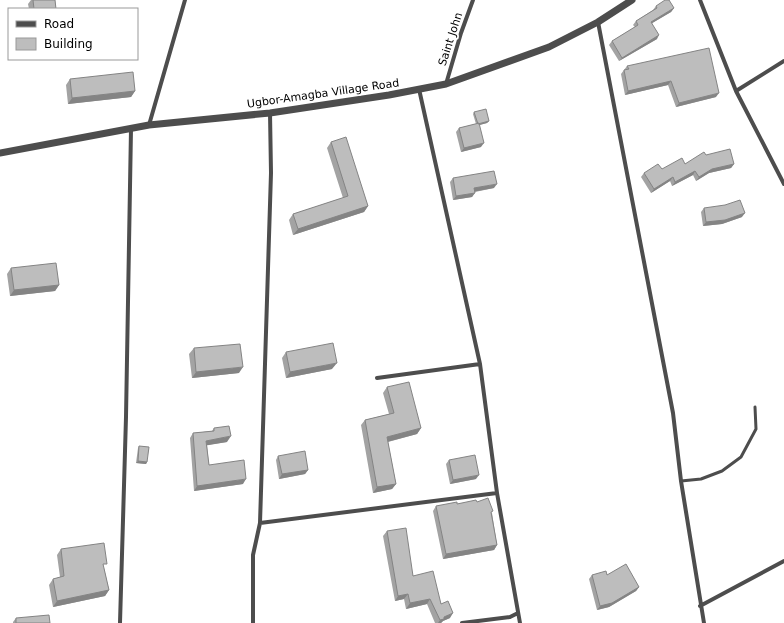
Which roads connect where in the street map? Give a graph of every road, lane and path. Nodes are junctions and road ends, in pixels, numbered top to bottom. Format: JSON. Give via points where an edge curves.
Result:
{"nodes":[{"id":1,"x":185,"y":0,"type":"edge"},
{"id":2,"x":473,"y":0,"type":"edge"},
{"id":3,"x":632,"y":0,"type":"edge"},
{"id":4,"x":700,"y":0,"type":"edge"},
{"id":5,"x":598,"y":22,"type":"junction"},
{"id":6,"x":784,"y":61,"type":"edge"},
{"id":7,"x":446,"y":84,"type":"junction"},
{"id":8,"x":418,"y":89,"type":"junction"},
{"id":9,"x":736,"y":91,"type":"junction"},
{"id":10,"x":270,"y":113,"type":"junction"},
{"id":11,"x":150,"y":125,"type":"junction"},
{"id":12,"x":131,"y":129,"type":"junction"},
{"id":13,"x":0,"y":153,"type":"edge"},
{"id":14,"x":784,"y":184,"type":"edge"},
{"id":15,"x":480,"y":364,"type":"junction"},
{"id":16,"x":377,"y":378,"type":"dead end"},
{"id":17,"x":755,"y":407,"type":"dead end"},
{"id":18,"x":681,"y":481,"type":"junction"},
{"id":19,"x":496,"y":493,"type":"junction"},
{"id":20,"x":260,"y":523,"type":"junction"},
{"id":21,"x":784,"y":562,"type":"edge"},
{"id":22,"x":700,"y":606,"type":"junction"},
{"id":23,"x":518,"y":613,"type":"junction"},
{"id":24,"x":120,"y":623,"type":"edge"},
{"id":25,"x":253,"y":623,"type":"edge"},
{"id":26,"x":462,"y":623,"type":"edge"},
{"id":27,"x":520,"y":623,"type":"edge"},
{"id":28,"x":704,"y":623,"type":"edge"}],
"edges":[{"from":1,"to":11,"type":"street"},
{"from":2,"to":7,"type":"street","name":"Saint John"},
{"from":3,"to":5,"type":"street","name":"Ugbor-Amagba Village Road"},
{"from":4,"to":9,"type":"street"},
{"from":5,"to":7,"type":"street","name":"Ugbor-Amagba Village Road","via":[[549,47]]},
{"from":5,"to":18,"type":"street","via":[[673,413]]},
{"from":6,"to":9,"type":"street"},
{"from":7,"to":8,"type":"street","name":"Ugbor-Amagba Village Road"},
{"from":8,"to":10,"type":"street","name":"Ugbor-Amagba Village Road"},
{"from":8,"to":15,"type":"street"},
{"from":9,"to":14,"type":"street"},
{"from":10,"to":11,"type":"street","name":"Ugbor-Amagba Village Road"},
{"from":10,"to":20,"type":"street","via":[[271,174]]},
{"from":11,"to":12,"type":"street","name":"Ugbor-Amagba Village Road"},
{"from":12,"to":13,"type":"street","name":"Ugbor-Amagba Village Road"},
{"from":12,"to":24,"type":"street"},
{"from":15,"to":16,"type":"street"},
{"from":15,"to":19,"type":"street"},
{"from":17,"to":18,"type":"lane","via":[[756,429],[741,457],[722,471]]},
{"from":18,"to":22,"type":"street"},
{"from":19,"to":20,"type":"street"},
{"from":19,"to":23,"type":"street"},
{"from":20,"to":25,"type":"street","via":[[253,555]]},
{"from":21,"to":22,"type":"street"},
{"from":22,"to":28,"type":"street"},
{"from":23,"to":26,"type":"street","via":[[510,617]]},
{"from":23,"to":27,"type":"street"}]}
